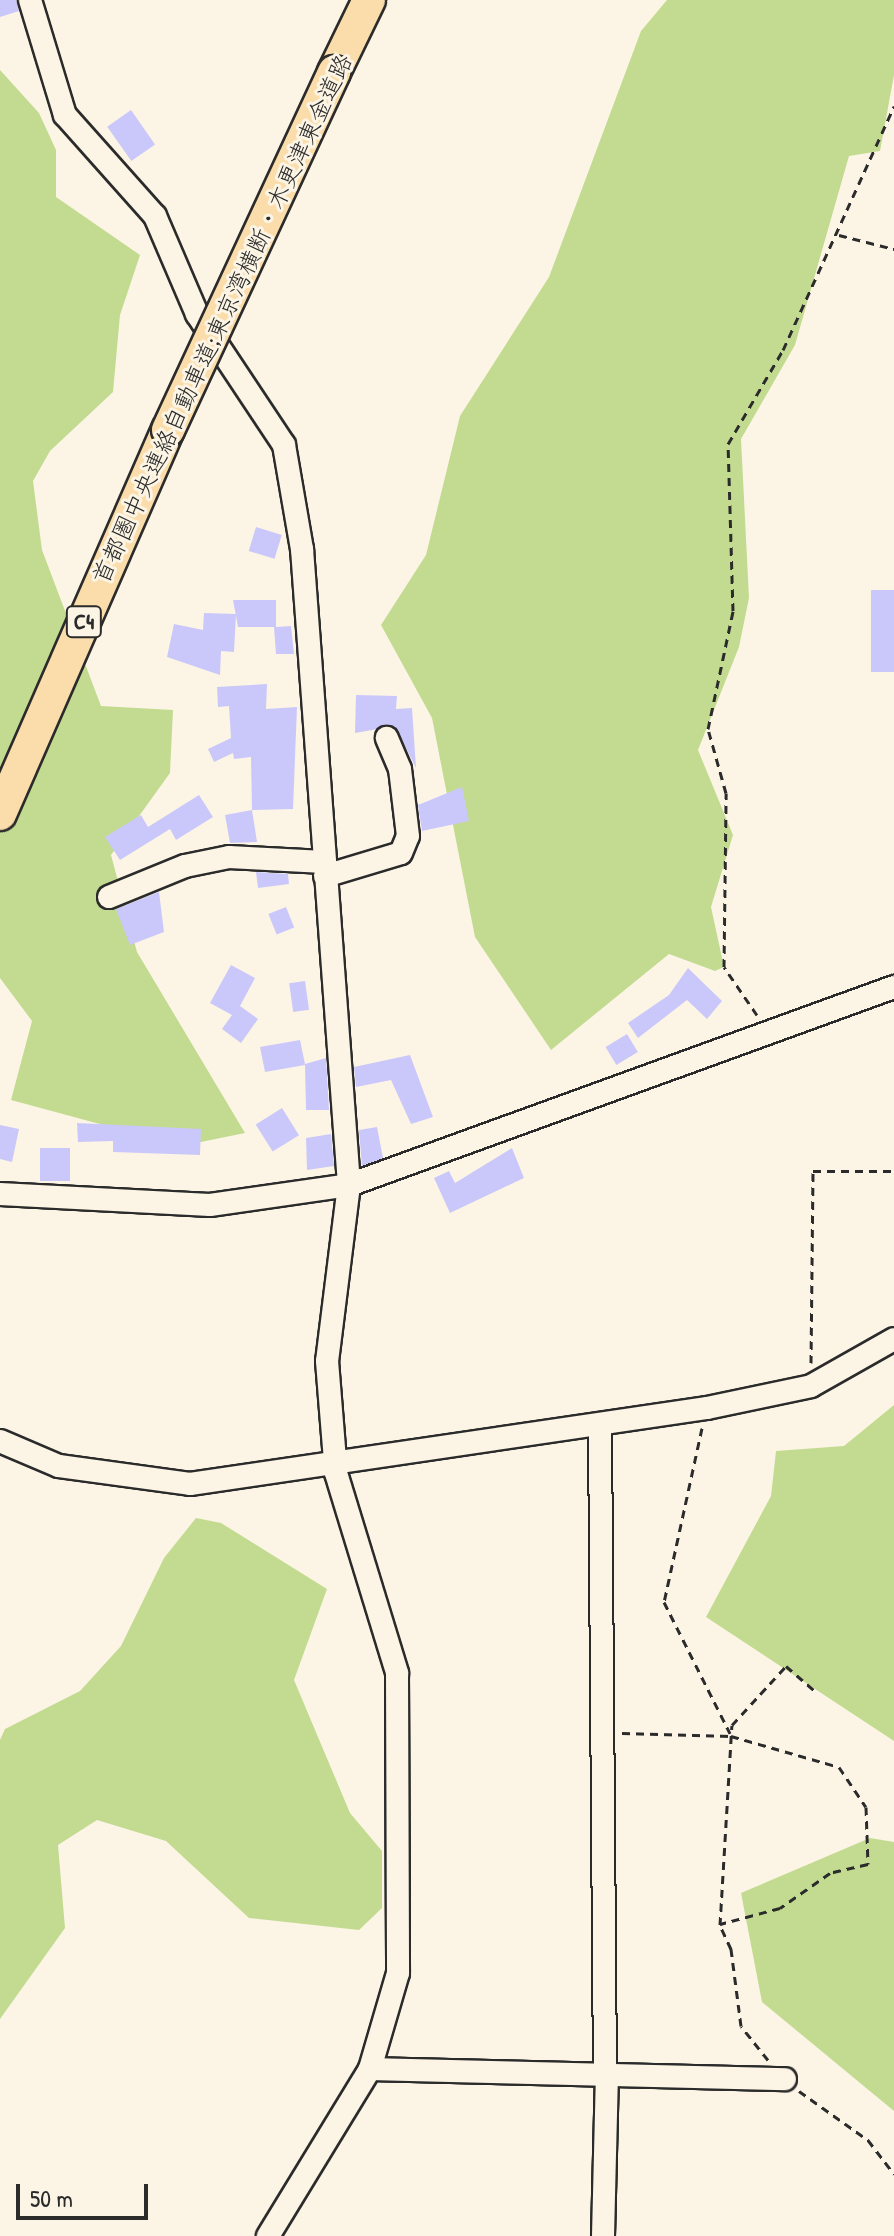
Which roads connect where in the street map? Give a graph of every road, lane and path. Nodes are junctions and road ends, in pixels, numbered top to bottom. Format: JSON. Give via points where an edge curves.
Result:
{"nodes":[{"id":1,"x":30,"y":0,"type":"edge"},
{"id":2,"x":369,"y":0,"type":"edge"},
{"id":3,"x":894,"y":106,"type":"edge"},
{"id":4,"x":838,"y":235,"type":"junction"},
{"id":5,"x":894,"y":249,"type":"edge"},
{"id":6,"x":387,"y":738,"type":"dead end"},
{"id":7,"x":0,"y":814,"type":"edge"},
{"id":8,"x":325,"y":869,"type":"junction"},
{"id":9,"x":109,"y":897,"type":"dead end"},
{"id":10,"x":894,"y":987,"type":"edge"},
{"id":11,"x":767,"y":1028,"type":"junction"},
{"id":12,"x":894,"y":1171,"type":"edge"},
{"id":13,"x":349,"y":1185,"type":"junction"},
{"id":14,"x":0,"y":1194,"type":"edge"},
{"id":15,"x":894,"y":1339,"type":"edge"},
{"id":16,"x":811,"y":1386,"type":"junction"},
{"id":17,"x":707,"y":1408,"type":"junction"},
{"id":18,"x":600,"y":1427,"type":"junction"},
{"id":19,"x":0,"y":1441,"type":"edge"},
{"id":20,"x":337,"y":1462,"type":"junction"},
{"id":21,"x":816,"y":1692,"type":"dead end"},
{"id":22,"x":606,"y":1733,"type":"junction"},
{"id":23,"x":731,"y":1736,"type":"junction"},
{"id":24,"x":720,"y":1925,"type":"junction"},
{"id":25,"x":370,"y":2069,"type":"junction"},
{"id":26,"x":606,"y":2073,"type":"junction"},
{"id":27,"x":785,"y":2079,"type":"junction"},
{"id":28,"x":894,"y":2174,"type":"edge"},
{"id":29,"x":268,"y":2236,"type":"edge"},
{"id":30,"x":603,"y":2236,"type":"edge"}],
"edges":[{"from":1,"to":8,"type":"street","via":[[65,115],[155,216],[197,314],[284,445],[302,549]]},
{"from":2,"to":7,"type":"highway","name":"首都圏中央連絡自動車道;東京湾横断・木更津東金道路","number":"C4","bridge":true,"via":[[168,430]]},
{"from":3,"to":4,"type":"path"},
{"from":4,"to":5,"type":"path"},
{"from":4,"to":11,"type":"path","via":[[728,444],[733,611],[708,729],[726,793],[724,967]]},
{"from":6,"to":8,"type":"street","via":[[400,769],[408,836],[401,853]]},
{"from":8,"to":9,"type":"street","via":[[229,857],[185,866]]},
{"from":8,"to":13,"type":"street"},
{"from":10,"to":11,"type":"street"},
{"from":11,"to":13,"type":"street"},
{"from":12,"to":16,"type":"path","via":[[813,1171]]},
{"from":13,"to":14,"type":"street","via":[[210,1205]]},
{"from":13,"to":20,"type":"street","via":[[327,1361]]},
{"from":15,"to":16,"type":"street"},
{"from":16,"to":17,"type":"street"},
{"from":17,"to":18,"type":"street"},
{"from":17,"to":23,"type":"path","via":[[664,1602]]},
{"from":18,"to":20,"type":"street"},
{"from":18,"to":22,"type":"street"},
{"from":19,"to":20,"type":"street","via":[[59,1466],[190,1484]]},
{"from":20,"to":25,"type":"street","via":[[388,1632],[400,1715],[398,1973]]},
{"from":21,"to":23,"type":"path","via":[[786,1666],[732,1725]]},
{"from":22,"to":23,"type":"path"},
{"from":22,"to":26,"type":"street"},
{"from":23,"to":24,"type":"path"},
{"from":23,"to":24,"type":"path","via":[[839,1767],[866,1807],[868,1864],[830,1873],[780,1908]]},
{"from":24,"to":27,"type":"path","via":[[731,1949],[741,2026]]},
{"from":25,"to":26,"type":"street"},
{"from":25,"to":29,"type":"street"},
{"from":26,"to":27,"type":"street"},
{"from":26,"to":30,"type":"street"},
{"from":27,"to":28,"type":"path","via":[[868,2140]]}]}
